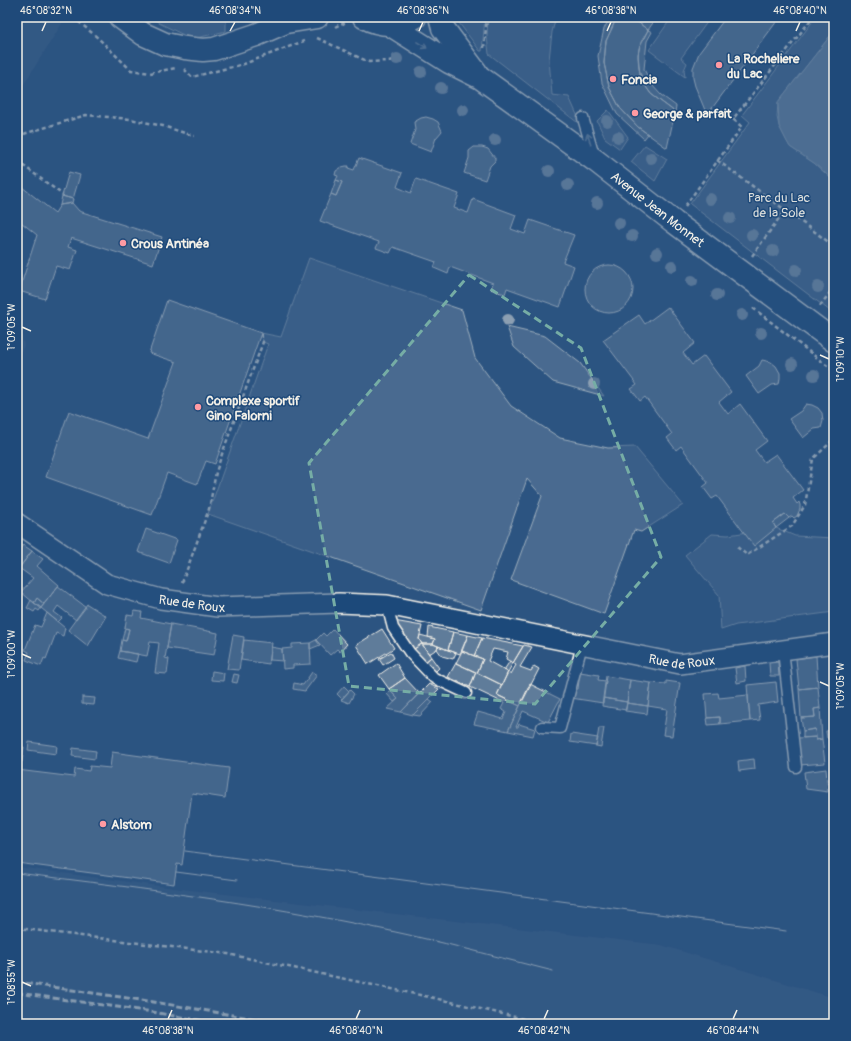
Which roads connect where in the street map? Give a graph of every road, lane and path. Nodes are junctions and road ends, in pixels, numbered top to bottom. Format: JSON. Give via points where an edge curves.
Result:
{"nodes":[{"id":1,"x":120,"y":17,"type":"edge"},
{"id":2,"x":364,"y":17,"type":"edge"},
{"id":3,"x":415,"y":17,"type":"edge"},
{"id":4,"x":440,"y":17,"type":"edge"},
{"id":5,"x":813,"y":17,"type":"edge"},
{"id":6,"x":289,"y":20,"type":"edge"},
{"id":7,"x":389,"y":24,"type":"junction"},
{"id":8,"x":316,"y":27,"type":"edge"},
{"id":9,"x":402,"y":57,"type":"dead end"},
{"id":10,"x":481,"y":78,"type":"junction"},
{"id":11,"x":583,"y":118,"type":"dead end"},
{"id":12,"x":17,"y":136,"type":"edge"},
{"id":13,"x":194,"y":136,"type":"dead end"},
{"id":14,"x":718,"y":160,"type":"junction"},
{"id":15,"x":17,"y":161,"type":"edge"},
{"id":16,"x":596,"y":161,"type":"junction"},
{"id":17,"x":63,"y":195,"type":"dead end"},
{"id":18,"x":785,"y":210,"type":"junction"},
{"id":19,"x":674,"y":222,"type":"junction"},
{"id":20,"x":834,"y":246,"type":"edge"},
{"id":21,"x":751,"y":256,"type":"dead end"},
{"id":22,"x":834,"y":287,"type":"edge"},
{"id":23,"x":818,"y":308,"type":"dead end"},
{"id":24,"x":261,"y":333,"type":"dead end"},
{"id":25,"x":834,"y":341,"type":"edge"},
{"id":26,"x":834,"y":435,"type":"edge"},
{"id":27,"x":17,"y":523,"type":"edge"},
{"id":28,"x":737,"y":547,"type":"dead end"},
{"id":29,"x":179,"y":601,"type":"junction"},
{"id":30,"x":387,"y":605,"type":"junction"},
{"id":31,"x":834,"y":643,"type":"edge"},
{"id":32,"x":582,"y":644,"type":"junction"},
{"id":33,"x":783,"y":650,"type":"junction"},
{"id":34,"x":466,"y":693,"type":"dead end"},
{"id":35,"x":542,"y":727,"type":"dead end"},
{"id":36,"x":796,"y":767,"type":"dead end"},
{"id":37,"x":17,"y":928,"type":"edge"},
{"id":38,"x":545,"y":1024,"type":"edge"}],
"edges":[{"from":1,"to":6,"type":"street","via":[[143,34],[165,44],[203,50],[214,49],[256,35]]},
{"from":2,"to":7,"type":"street"},
{"from":3,"to":7,"type":"street"},
{"from":4,"to":10,"type":"street","name":"Avenue Jean Monnet","via":[[443,28]]},
{"from":5,"to":14,"type":"path","via":[[733,119],[742,127]]},
{"from":6,"to":8,"type":"street"},
{"from":7,"to":10,"type":"street","name":"Avenue Jean Monnet","one_way":true,"via":[[449,62]]},
{"from":8,"to":9,"type":"path","via":[[369,62]]},
{"from":10,"to":16,"type":"street","name":"Avenue Jean Monnet"},
{"from":16,"to":11,"type":"lane","one_way":true},
{"from":12,"to":13,"type":"path","via":[[86,115],[130,118]]},
{"from":14,"to":18,"type":"path"},
{"from":14,"to":19,"type":"path"},
{"from":15,"to":17,"type":"path"},
{"from":16,"to":19,"type":"street","name":"Avenue Jean Monnet"},
{"from":18,"to":20,"type":"path"},
{"from":18,"to":21,"type":"path"},
{"from":19,"to":25,"type":"street","name":"Avenue Jean Monnet"},
{"from":22,"to":23,"type":"path"},
{"from":24,"to":29,"type":"path","via":[[263,342],[220,460],[209,509],[183,579]]},
{"from":26,"to":28,"type":"path","via":[[832,441],[813,459],[805,505],[792,526],[747,555]]},
{"from":27,"to":29,"type":"street","name":"Rue de Roux","via":[[107,584],[161,599]]},
{"from":29,"to":30,"type":"street","name":"Rue de Roux","via":[[218,607],[339,603]]},
{"from":30,"to":32,"type":"street","name":"Rue de Roux"},
{"from":30,"to":34,"type":"lane","via":[[393,628],[410,653],[434,678]]},
{"from":31,"to":33,"type":"street","name":"Rue de Roux"},
{"from":32,"to":33,"type":"street","name":"Rue de Roux","via":[[680,664]]},
{"from":32,"to":35,"type":"lane","via":[[560,728]]},
{"from":33,"to":36,"type":"lane"},
{"from":37,"to":38,"type":"path","via":[[228,954]]}]}
